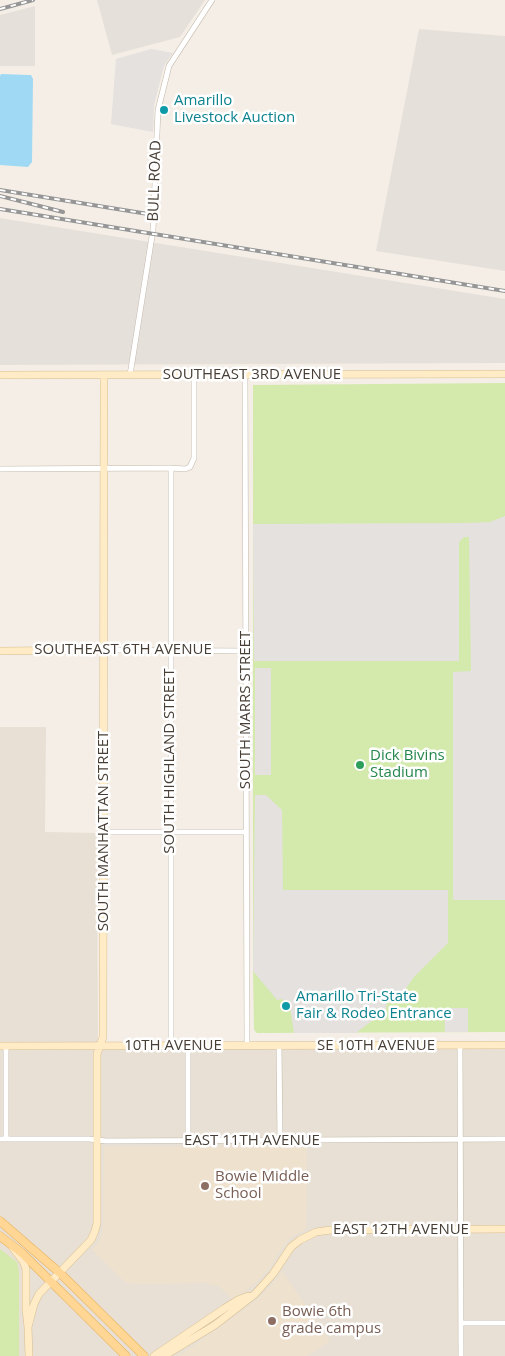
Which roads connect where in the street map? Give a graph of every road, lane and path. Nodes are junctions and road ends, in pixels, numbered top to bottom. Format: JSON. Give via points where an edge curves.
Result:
{"nodes":[{"id":1,"x":212,"y":0,"type":"edge"},
{"id":2,"x":194,"y":374,"type":"junction"},
{"id":3,"x":505,"y":374,"type":"edge"},
{"id":4,"x":0,"y":375,"type":"edge"},
{"id":5,"x":104,"y":375,"type":"junction"},
{"id":6,"x":130,"y":375,"type":"junction"},
{"id":7,"x":245,"y":375,"type":"junction"},
{"id":8,"x":0,"y":468,"type":"edge"},
{"id":9,"x":104,"y":468,"type":"junction"},
{"id":10,"x":171,"y":468,"type":"junction"},
{"id":11,"x":0,"y":650,"type":"edge"},
{"id":12,"x":104,"y":650,"type":"junction"},
{"id":13,"x":170,"y":651,"type":"junction"},
{"id":14,"x":246,"y":651,"type":"junction"},
{"id":15,"x":104,"y":832,"type":"junction"},
{"id":16,"x":171,"y":832,"type":"junction"},
{"id":17,"x":246,"y":832,"type":"junction"},
{"id":18,"x":460,"y":1045,"type":"junction"},
{"id":19,"x":505,"y":1045,"type":"edge"},
{"id":20,"x":3,"y":1046,"type":"edge"},
{"id":21,"x":100,"y":1046,"type":"junction"},
{"id":22,"x":171,"y":1046,"type":"junction"},
{"id":23,"x":188,"y":1046,"type":"junction"},
{"id":24,"x":246,"y":1046,"type":"junction"},
{"id":25,"x":279,"y":1046,"type":"junction"},
{"id":26,"x":3,"y":1139,"type":"edge"},
{"id":27,"x":505,"y":1139,"type":"edge"},
{"id":28,"x":97,"y":1140,"type":"junction"},
{"id":29,"x":460,"y":1140,"type":"junction"},
{"id":30,"x":188,"y":1141,"type":"junction"},
{"id":31,"x":280,"y":1141,"type":"junction"},
{"id":32,"x":0,"y":1222,"type":"edge"},
{"id":33,"x":461,"y":1229,"type":"junction"},
{"id":34,"x":505,"y":1230,"type":"edge"},
{"id":35,"x":0,"y":1236,"type":"edge"},
{"id":36,"x":10,"y":1244,"type":"junction"},
{"id":37,"x":60,"y":1273,"type":"junction"},
{"id":38,"x":52,"y":1282,"type":"junction"},
{"id":39,"x":255,"y":1294,"type":"junction"},
{"id":40,"x":461,"y":1323,"type":"junction"},
{"id":41,"x":505,"y":1323,"type":"edge"},
{"id":42,"x":28,"y":1327,"type":"junction"},
{"id":43,"x":28,"y":1356,"type":"edge"},
{"id":44,"x":126,"y":1356,"type":"edge"},
{"id":45,"x":144,"y":1356,"type":"edge"},
{"id":46,"x":154,"y":1356,"type":"edge"},
{"id":47,"x":164,"y":1356,"type":"edge"},
{"id":48,"x":461,"y":1356,"type":"edge"}],
"edges":[{"from":1,"to":6,"type":"street","name":"BULL ROAD","via":[[169,66],[158,110],[153,230]]},
{"from":2,"to":6,"type":"main road","name":"SOUTHEAST 3RD AVENUE"},
{"from":2,"to":7,"type":"main road","name":"SOUTHEAST 3RD AVENUE"},
{"from":2,"to":10,"type":"street","via":[[194,458],[185,469]]},
{"from":3,"to":7,"type":"main road","name":"SOUTHEAST 3RD AVENUE"},
{"from":4,"to":5,"type":"main road","name":"SOUTHEAST 3RD AVENUE"},
{"from":5,"to":6,"type":"main road","name":"SOUTHEAST 3RD AVENUE"},
{"from":5,"to":9,"type":"main road","name":"SOUTH MANHATTAN STREET"},
{"from":7,"to":14,"type":"street","name":"SOUTH MARRS STREET"},
{"from":8,"to":9,"type":"street"},
{"from":9,"to":10,"type":"street"},
{"from":9,"to":12,"type":"main road","name":"SOUTH MANHATTAN STREET"},
{"from":10,"to":13,"type":"street","name":"SOUTH HIGHLAND STREET"},
{"from":11,"to":12,"type":"main road","name":"SOUTHEAST 6TH AVENUE"},
{"from":12,"to":13,"type":"street","name":"SOUTHEAST 6TH AVENUE"},
{"from":12,"to":15,"type":"main road","name":"SOUTH MANHATTAN STREET"},
{"from":13,"to":14,"type":"street","name":"SOUTHEAST 6TH AVENUE"},
{"from":13,"to":16,"type":"street","name":"SOUTH HIGHLAND STREET"},
{"from":14,"to":17,"type":"street","name":"SOUTH MARRS STREET"},
{"from":15,"to":16,"type":"street"},
{"from":15,"to":21,"type":"main road","name":"SOUTH MANHATTAN STREET","via":[[103,1037]]},
{"from":16,"to":17,"type":"street"},
{"from":16,"to":22,"type":"street","name":"SOUTH HIGHLAND STREET"},
{"from":17,"to":24,"type":"street","name":"SOUTH MARRS STREET"},
{"from":18,"to":19,"type":"main road","name":"SE 10TH AVENUE"},
{"from":18,"to":25,"type":"main road","name":"SE 10TH AVENUE"},
{"from":18,"to":29,"type":"street"},
{"from":20,"to":21,"type":"main road","name":"10TH AVENUE"},
{"from":20,"to":26,"type":"street"},
{"from":21,"to":22,"type":"main road","name":"10TH AVENUE"},
{"from":21,"to":28,"type":"main road","name":"SOUTH MANHATTAN STREET","via":[[97,1054]]},
{"from":22,"to":23,"type":"main road","name":"10TH AVENUE"},
{"from":23,"to":24,"type":"main road","name":"10TH AVENUE"},
{"from":23,"to":30,"type":"street"},
{"from":24,"to":25,"type":"main road","name":"SE 10TH AVENUE"},
{"from":25,"to":31,"type":"street"},
{"from":26,"to":28,"type":"street","name":"EAST 11TH AVENUE"},
{"from":27,"to":29,"type":"street","name":"EAST 11TH AVENUE"},
{"from":28,"to":30,"type":"street","name":"EAST 11TH AVENUE"},
{"from":28,"to":37,"type":"main road","name":"SOUTH MANHATTAN STREET","via":[[95,1231],[91,1240]]},
{"from":29,"to":31,"type":"street","name":"EAST 11TH AVENUE"},
{"from":29,"to":33,"type":"street"},
{"from":30,"to":31,"type":"street","name":"EAST 11TH AVENUE"},
{"from":32,"to":37,"type":"main road"},
{"from":33,"to":34,"type":"main road","name":"EAST 12TH AVENUE"},
{"from":33,"to":39,"type":"main road","name":"EAST 12TH AVENUE","via":[[316,1232],[291,1247]]},
{"from":33,"to":40,"type":"street"},
{"from":35,"to":36,"type":"main road"},
{"from":36,"to":38,"type":"main road"},
{"from":36,"to":42,"type":"main road","via":[[26,1269]]},
{"from":37,"to":38,"type":"main road","name":"SOUTH MANHATTAN STREET"},
{"from":37,"to":45,"type":"main road"},
{"from":38,"to":42,"type":"main road","name":"SOUTH MANHATTAN STREET","via":[[39,1294]]},
{"from":38,"to":44,"type":"main road"},
{"from":39,"to":46,"type":"main road","via":[[232,1304]]},
{"from":39,"to":47,"type":"main road","name":"EAST 12TH AVENUE","via":[[215,1325]]},
{"from":40,"to":41,"type":"street"},
{"from":40,"to":48,"type":"street"},
{"from":42,"to":43,"type":"main road"}]}
